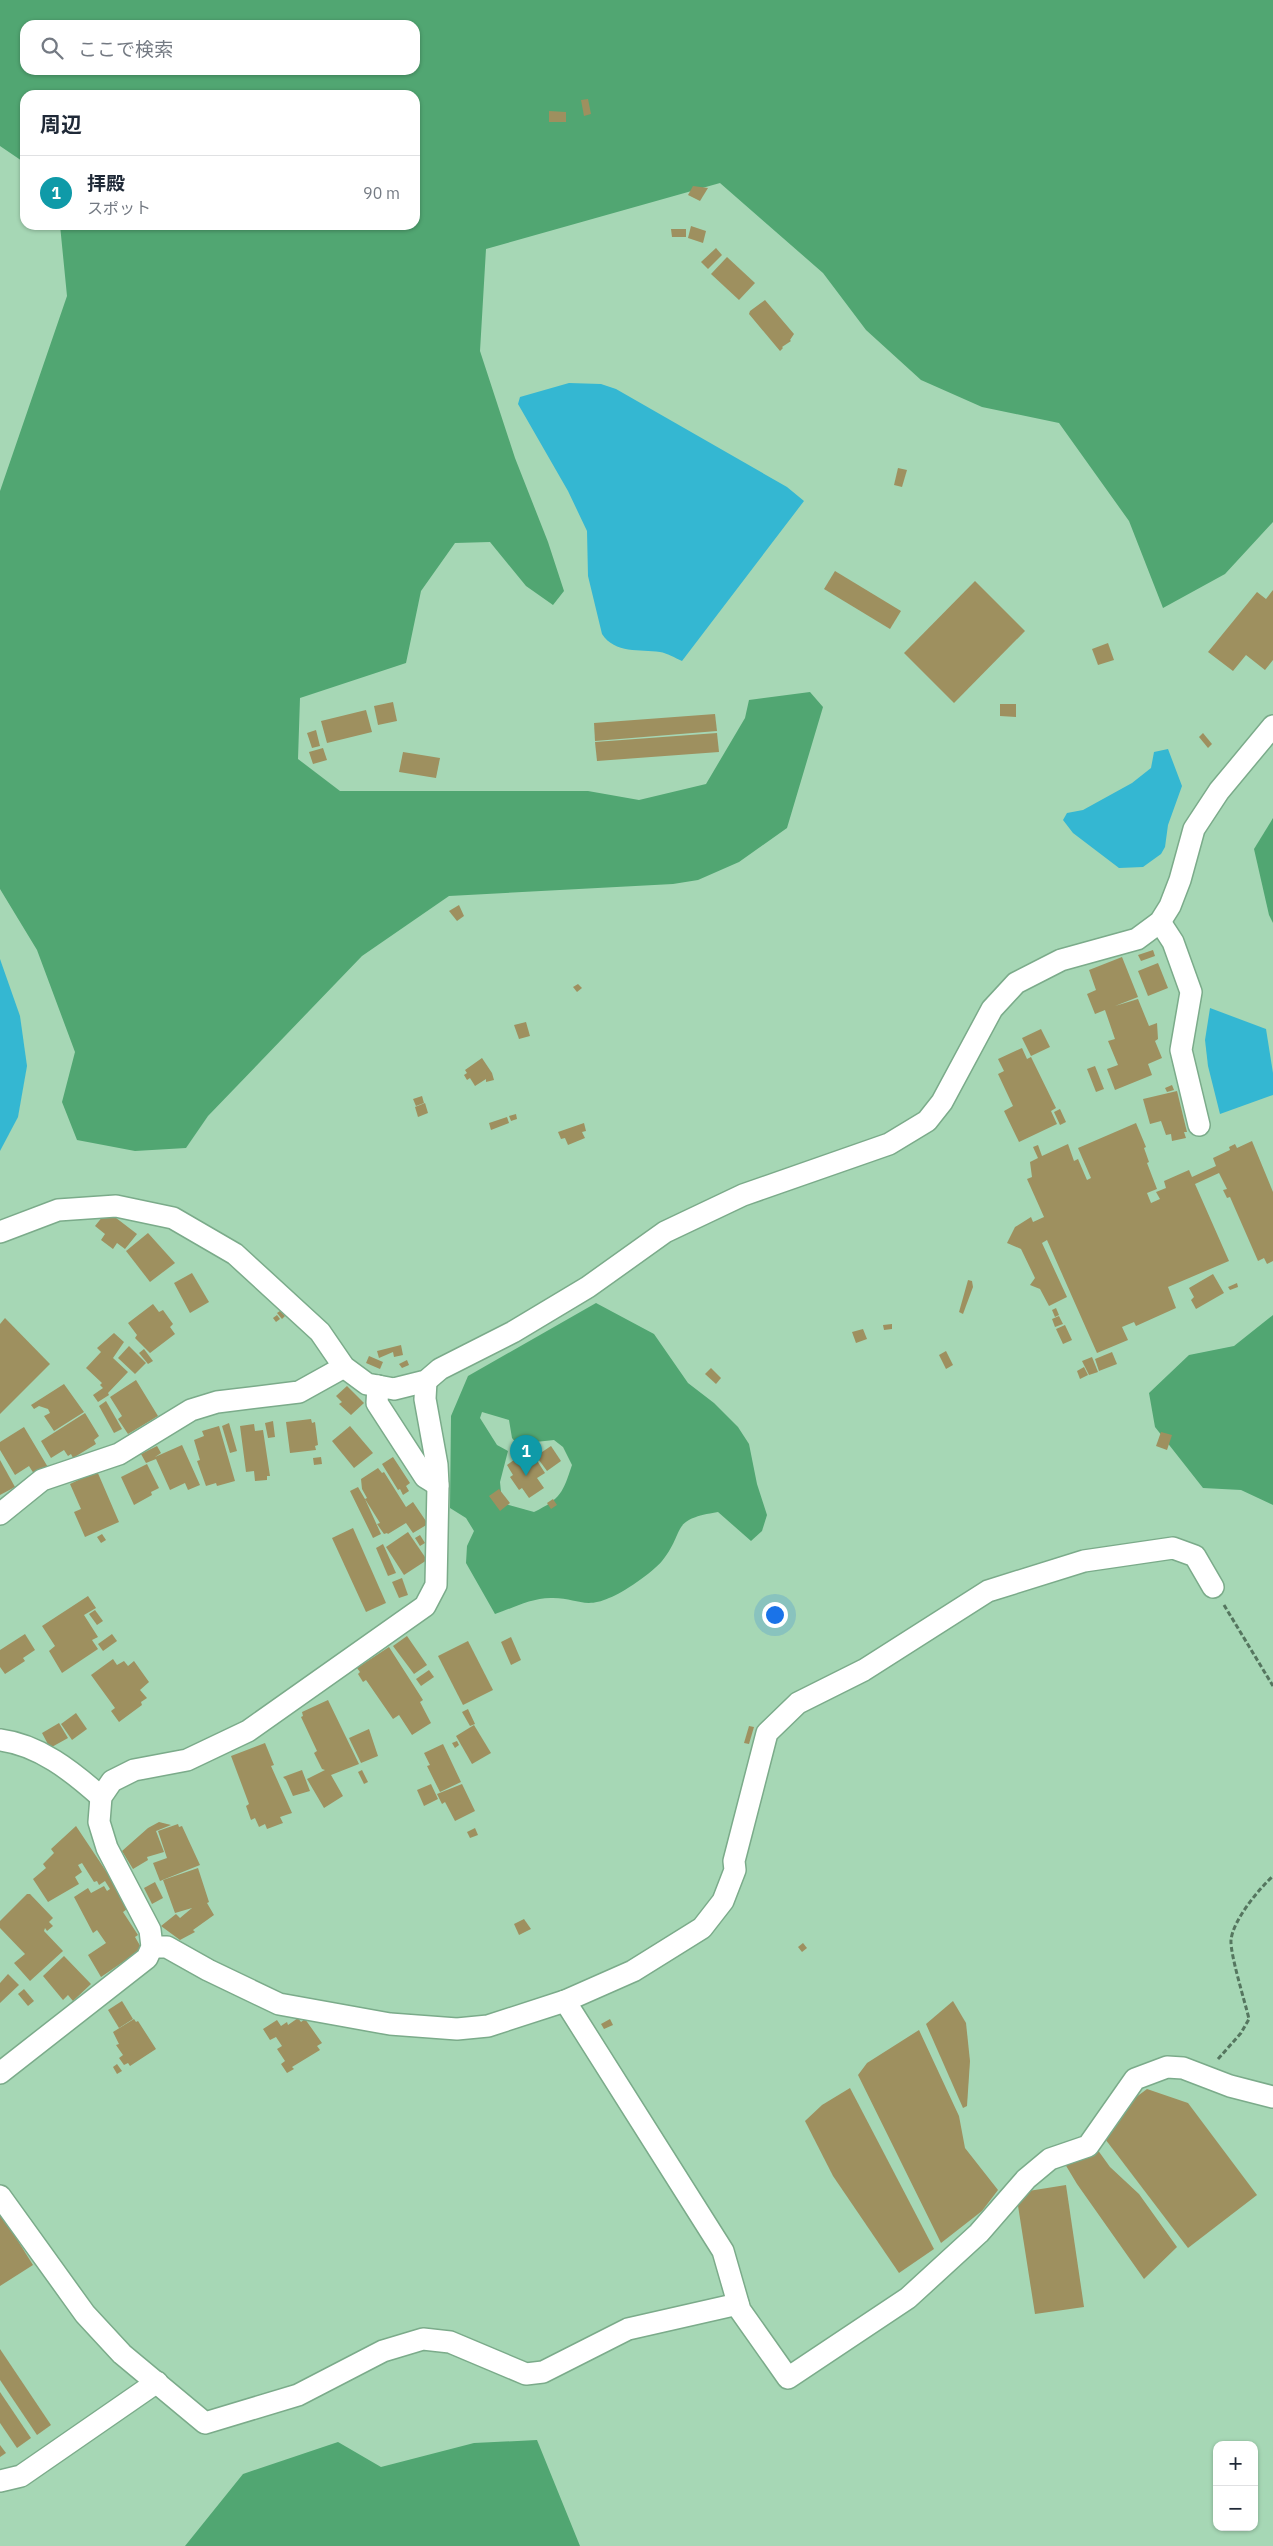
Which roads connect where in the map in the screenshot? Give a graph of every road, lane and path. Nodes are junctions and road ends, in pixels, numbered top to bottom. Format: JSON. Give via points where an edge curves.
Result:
{"nodes":[{"id":1,"x":1273,"y":726,"type":"edge"},
{"id":2,"x":1160,"y":922,"type":"junction"},
{"id":3,"x":1199,"y":1125,"type":"dead end"},
{"id":4,"x":0,"y":1232,"type":"edge"},
{"id":5,"x":344,"y":1367,"type":"junction"},
{"id":6,"x":426,"y":1381,"type":"junction"},
{"id":7,"x":378,"y":1386,"type":"junction"},
{"id":8,"x":438,"y":1485,"type":"junction"},
{"id":9,"x":0,"y":1514,"type":"edge"},
{"id":10,"x":1213,"y":1587,"type":"joint"},
{"id":11,"x":1273,"y":1686,"type":"edge"},
{"id":12,"x":0,"y":1740,"type":"edge"},
{"id":13,"x":101,"y":1797,"type":"junction"},
{"id":14,"x":1273,"y":1876,"type":"edge"},
{"id":15,"x":152,"y":1947,"type":"junction"},
{"id":16,"x":565,"y":2001,"type":"junction"},
{"id":17,"x":0,"y":2073,"type":"edge"},
{"id":18,"x":1204,"y":2076,"type":"junction"},
{"id":19,"x":1273,"y":2097,"type":"edge"},
{"id":20,"x":0,"y":2196,"type":"edge"},
{"id":21,"x":738,"y":2304,"type":"junction"},
{"id":22,"x":157,"y":2382,"type":"junction"},
{"id":23,"x":0,"y":2481,"type":"edge"}],
"edges":[{"from":1,"to":2,"type":"street","via":[[1219,791],[1194,829],[1180,880]]},
{"from":2,"to":3,"type":"street","via":[[1173,942],[1191,992],[1182,1050]]},
{"from":2,"to":6,"type":"street","via":[[1137,939],[1061,960],[1016,983],[992,1009],[942,1102],[927,1121],[908,1134],[889,1144],[743,1196],[665,1232],[588,1287],[513,1332],[440,1369]]},
{"from":4,"to":5,"type":"street","via":[[58,1210],[116,1206],[173,1218],[235,1254],[320,1332]]},
{"from":5,"to":7,"type":"street","via":[[367,1384]]},
{"from":5,"to":9,"type":"street","via":[[299,1392],[218,1402],[191,1410],[119,1454],[42,1480]]},
{"from":6,"to":7,"type":"street","via":[[394,1389]]},
{"from":6,"to":8,"type":"street","via":[[425,1399]]},
{"from":7,"to":8,"type":"street","via":[[377,1403],[425,1477]]},
{"from":8,"to":13,"type":"street","via":[[436,1585],[425,1606],[248,1731],[187,1760],[134,1770],[112,1781]]},
{"from":10,"to":11,"type":"path"},
{"from":10,"to":16,"type":"street","via":[[1195,1556],[1173,1548],[1084,1561],[988,1591],[864,1670],[798,1703],[767,1733],[734,1870],[722,1901],[702,1928],[633,1971]]},
{"from":12,"to":13,"type":"street","via":[[20,1743],[75,1774]]},
{"from":13,"to":15,"type":"street","via":[[99,1822],[107,1848],[150,1930]]},
{"from":14,"to":18,"type":"path","via":[[1234,1927],[1231,1941],[1249,2018],[1241,2033]]},
{"from":15,"to":16,"type":"street","via":[[167,1947],[279,2004],[390,2024],[457,2029],[488,2026]]},
{"from":15,"to":17,"type":"street","via":[[147,1958]]},
{"from":16,"to":21,"type":"street","via":[[722,2252]]},
{"from":18,"to":19,"type":"street"},
{"from":18,"to":21,"type":"street","via":[[1183,2068],[1167,2067],[1135,2079],[1088,2146],[1050,2159],[1026,2179],[979,2233],[908,2298],[788,2378]]},
{"from":20,"to":22,"type":"street","via":[[85,2314],[122,2354]]},
{"from":21,"to":22,"type":"street","via":[[628,2328],[544,2372],[526,2374],[450,2342],[422,2340],[383,2351],[298,2395],[205,2423]]},
{"from":22,"to":23,"type":"street","via":[[21,2476]]}]}
